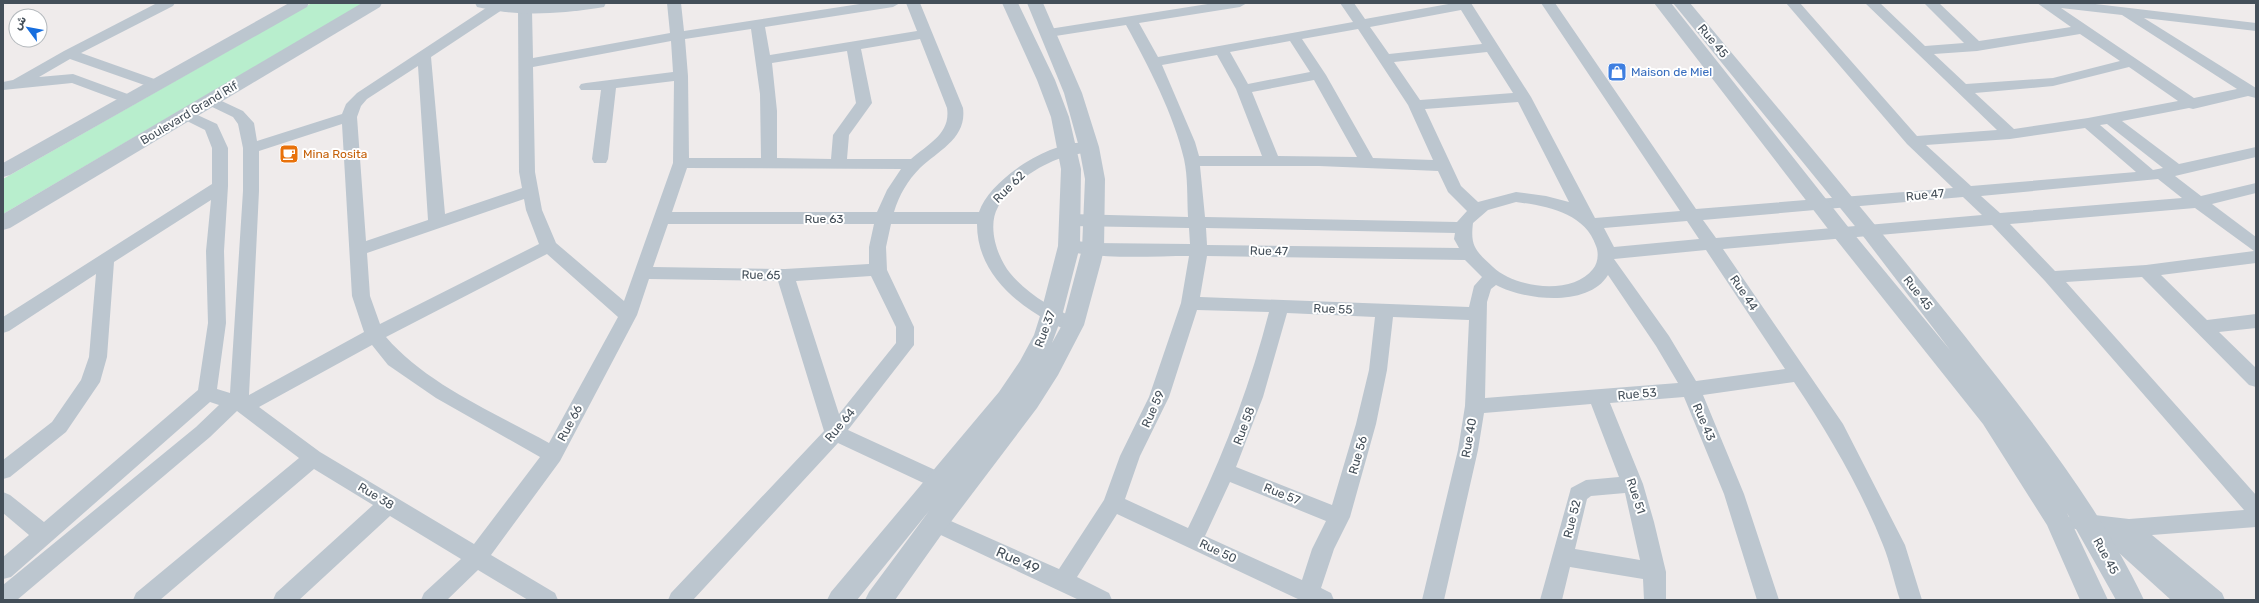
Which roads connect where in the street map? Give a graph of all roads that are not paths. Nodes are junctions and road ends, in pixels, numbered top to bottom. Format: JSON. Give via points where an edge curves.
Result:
{"nodes":[{"id":1,"x":168,"y":3,"type":"edge"},
{"id":2,"x":301,"y":3,"type":"edge"},
{"id":3,"x":374,"y":3,"type":"edge"},
{"id":4,"x":598,"y":3,"type":"edge"},
{"id":5,"x":674,"y":3,"type":"edge"},
{"id":6,"x":893,"y":3,"type":"edge"},
{"id":7,"x":913,"y":3,"type":"edge"},
{"id":8,"x":1010,"y":3,"type":"edge"},
{"id":9,"x":1035,"y":3,"type":"edge"},
{"id":10,"x":1240,"y":3,"type":"edge"},
{"id":11,"x":1347,"y":3,"type":"edge"},
{"id":12,"x":1548,"y":3,"type":"edge"},
{"id":13,"x":1662,"y":3,"type":"edge"},
{"id":14,"x":1682,"y":3,"type":"edge"},
{"id":15,"x":1793,"y":3,"type":"edge"},
{"id":16,"x":1872,"y":3,"type":"edge"},
{"id":17,"x":1931,"y":3,"type":"edge"},
{"id":18,"x":2043,"y":3,"type":"edge"},
{"id":19,"x":2052,"y":3,"type":"edge"},
{"id":20,"x":1465,"y":4,"type":"edge"},
{"id":21,"x":490,"y":5,"type":"edge"},
{"id":22,"x":526,"y":7,"type":"edge"},
{"id":23,"x":2124,"y":11,"type":"junction"},
{"id":24,"x":1130,"y":19,"type":"junction"},
{"id":25,"x":757,"y":24,"type":"junction"},
{"id":26,"x":1362,"y":24,"type":"junction"},
{"id":27,"x":2238,"y":25,"type":"junction"},
{"id":28,"x":2256,"y":27,"type":"edge"},
{"id":29,"x":2083,"y":29,"type":"junction"},
{"id":30,"x":1049,"y":33,"type":"junction"},
{"id":31,"x":925,"y":34,"type":"junction"},
{"id":32,"x":2256,"y":35,"type":"edge"},
{"id":33,"x":677,"y":36,"type":"junction"},
{"id":34,"x":1292,"y":36,"type":"junction"},
{"id":35,"x":853,"y":46,"type":"junction"},
{"id":36,"x":1492,"y":47,"type":"junction"},
{"id":37,"x":1977,"y":47,"type":"junction"},
{"id":38,"x":1221,"y":49,"type":"junction"},
{"id":39,"x":1924,"y":50,"type":"junction"},
{"id":40,"x":69,"y":54,"type":"junction"},
{"id":41,"x":424,"y":54,"type":"junction"},
{"id":42,"x":1386,"y":59,"type":"junction"},
{"id":43,"x":765,"y":60,"type":"junction"},
{"id":44,"x":1154,"y":62,"type":"junction"},
{"id":45,"x":2132,"y":62,"type":"junction"},
{"id":46,"x":526,"y":64,"type":"junction"},
{"id":47,"x":681,"y":76,"type":"junction"},
{"id":48,"x":1319,"y":76,"type":"junction"},
{"id":49,"x":19,"y":83,"type":"junction"},
{"id":50,"x":155,"y":84,"type":"junction"},
{"id":51,"x":610,"y":85,"type":"junction"},
{"id":52,"x":3,"y":86,"type":"edge"},
{"id":53,"x":586,"y":87,"type":"dead end"},
{"id":54,"x":1243,"y":89,"type":"junction"},
{"id":55,"x":1964,"y":89,"type":"junction"},
{"id":56,"x":2253,"y":93,"type":"edge"},
{"id":57,"x":1523,"y":96,"type":"junction"},
{"id":58,"x":128,"y":100,"type":"junction"},
{"id":59,"x":211,"y":100,"type":"junction"},
{"id":60,"x":2193,"y":104,"type":"junction"},
{"id":61,"x":1416,"y":105,"type":"junction"},
{"id":62,"x":186,"y":115,"type":"junction"},
{"id":63,"x":349,"y":117,"type":"junction"},
{"id":64,"x":2110,"y":119,"type":"junction"},
{"id":65,"x":2088,"y":123,"type":"junction"},
{"id":66,"x":2010,"y":134,"type":"junction"},
{"id":67,"x":1913,"y":140,"type":"junction"},
{"id":68,"x":1089,"y":147,"type":"junction"},
{"id":69,"x":251,"y":148,"type":"junction"},
{"id":70,"x":1068,"y":149,"type":"junction"},
{"id":71,"x":2256,"y":152,"type":"edge"},
{"id":72,"x":600,"y":159,"type":"dead end"},
{"id":73,"x":1272,"y":160,"type":"junction"},
{"id":74,"x":1192,"y":161,"type":"junction"},
{"id":75,"x":1367,"y":162,"type":"junction"},
{"id":76,"x":681,"y":163,"type":"junction"},
{"id":77,"x":769,"y":164,"type":"junction"},
{"id":78,"x":838,"y":164,"type":"junction"},
{"id":79,"x":915,"y":164,"type":"junction"},
{"id":80,"x":1445,"y":166,"type":"junction"},
{"id":81,"x":3,"y":171,"type":"edge"},
{"id":82,"x":2163,"y":174,"type":"junction"},
{"id":83,"x":220,"y":186,"type":"junction"},
{"id":84,"x":2256,"y":188,"type":"edge"},
{"id":85,"x":530,"y":191,"type":"junction"},
{"id":86,"x":1967,"y":192,"type":"junction"},
{"id":87,"x":1846,"y":202,"type":"junction"},
{"id":88,"x":2197,"y":202,"type":"junction"},
{"id":89,"x":1822,"y":204,"type":"junction"},
{"id":90,"x":1476,"y":209,"type":"junction"},
{"id":91,"x":1690,"y":215,"type":"junction"},
{"id":92,"x":662,"y":218,"type":"junction"},
{"id":93,"x":986,"y":218,"type":"junction"},
{"id":94,"x":884,"y":219,"type":"junction"},
{"id":95,"x":1070,"y":220,"type":"junction"},
{"id":96,"x":1997,"y":220,"type":"junction"},
{"id":97,"x":1095,"y":221,"type":"junction"},
{"id":98,"x":1588,"y":221,"type":"junction"},
{"id":99,"x":437,"y":222,"type":"junction"},
{"id":100,"x":1197,"y":222,"type":"junction"},
{"id":101,"x":3,"y":223,"type":"edge"},
{"id":102,"x":1463,"y":228,"type":"junction"},
{"id":103,"x":1870,"y":231,"type":"junction"},
{"id":104,"x":1842,"y":233,"type":"junction"},
{"id":105,"x":1712,"y":244,"type":"junction"},
{"id":106,"x":549,"y":246,"type":"junction"},
{"id":107,"x":1069,"y":246,"type":"junction"},
{"id":108,"x":2256,"y":246,"type":"edge"},
{"id":109,"x":1093,"y":249,"type":"junction"},
{"id":110,"x":358,"y":250,"type":"junction"},
{"id":111,"x":1199,"y":250,"type":"junction"},
{"id":112,"x":1468,"y":254,"type":"junction"},
{"id":113,"x":2256,"y":257,"type":"edge"},
{"id":114,"x":1606,"y":259,"type":"junction"},
{"id":115,"x":106,"y":260,"type":"junction"},
{"id":116,"x":878,"y":270,"type":"junction"},
{"id":117,"x":2146,"y":271,"type":"junction"},
{"id":118,"x":644,"y":273,"type":"junction"},
{"id":119,"x":786,"y":275,"type":"junction"},
{"id":120,"x":1493,"y":277,"type":"junction"},
{"id":121,"x":2051,"y":277,"type":"junction"},
{"id":122,"x":1190,"y":303,"type":"junction"},
{"id":123,"x":1279,"y":307,"type":"junction"},
{"id":124,"x":1385,"y":311,"type":"junction"},
{"id":125,"x":1477,"y":314,"type":"junction"},
{"id":126,"x":628,"y":315,"type":"junction"},
{"id":127,"x":1051,"y":316,"type":"junction"},
{"id":128,"x":2256,"y":321,"type":"edge"},
{"id":129,"x":1073,"y":325,"type":"junction"},
{"id":130,"x":3,"y":326,"type":"edge"},
{"id":131,"x":2202,"y":327,"type":"junction"},
{"id":132,"x":374,"y":335,"type":"junction"},
{"id":133,"x":1798,"y":374,"type":"junction"},
{"id":134,"x":2256,"y":380,"type":"edge"},
{"id":135,"x":1690,"y":389,"type":"junction"},
{"id":136,"x":207,"y":393,"type":"junction"},
{"id":137,"x":1598,"y":397,"type":"junction"},
{"id":138,"x":240,"y":404,"type":"junction"},
{"id":139,"x":1475,"y":406,"type":"junction"},
{"id":140,"x":835,"y":432,"type":"junction"},
{"id":141,"x":553,"y":455,"type":"junction"},
{"id":142,"x":313,"y":458,"type":"junction"},
{"id":143,"x":3,"y":471,"type":"edge"},
{"id":144,"x":1226,"y":472,"type":"junction"},
{"id":145,"x":939,"y":481,"type":"junction"},
{"id":146,"x":1633,"y":484,"type":"junction"},
{"id":147,"x":3,"y":501,"type":"edge"},
{"id":148,"x":1112,"y":503,"type":"junction"},
{"id":149,"x":388,"y":504,"type":"junction"},
{"id":150,"x":2256,"y":509,"type":"edge"},
{"id":151,"x":1339,"y":517,"type":"junction"},
{"id":152,"x":2256,"y":518,"type":"edge"},
{"id":153,"x":2058,"y":520,"type":"junction"},
{"id":154,"x":936,"y":523,"type":"junction"},
{"id":155,"x":2094,"y":524,"type":"junction"},
{"id":156,"x":2128,"y":528,"type":"junction"},
{"id":157,"x":44,"y":535,"type":"junction"},
{"id":158,"x":1193,"y":539,"type":"junction"},
{"id":159,"x":1562,"y":556,"type":"junction"},
{"id":160,"x":476,"y":557,"type":"junction"},
{"id":161,"x":3,"y":570,"type":"edge"},
{"id":162,"x":1655,"y":572,"type":"junction"},
{"id":163,"x":1063,"y":580,"type":"junction"},
{"id":164,"x":1316,"y":596,"type":"edge"},
{"id":165,"x":3,"y":598,"type":"edge"},
{"id":166,"x":144,"y":600,"type":"edge"},
{"id":167,"x":284,"y":600,"type":"edge"},
{"id":168,"x":432,"y":600,"type":"edge"},
{"id":169,"x":547,"y":600,"type":"edge"},
{"id":170,"x":679,"y":600,"type":"edge"},
{"id":171,"x":841,"y":600,"type":"edge"},
{"id":172,"x":879,"y":600,"type":"edge"},
{"id":173,"x":1101,"y":600,"type":"edge"},
{"id":174,"x":1433,"y":600,"type":"edge"},
{"id":175,"x":1551,"y":600,"type":"edge"},
{"id":176,"x":1655,"y":600,"type":"edge"},
{"id":177,"x":1768,"y":600,"type":"edge"},
{"id":178,"x":1911,"y":600,"type":"edge"},
{"id":179,"x":2094,"y":600,"type":"edge"},
{"id":180,"x":2130,"y":600,"type":"edge"},
{"id":181,"x":2187,"y":600,"type":"edge"},
{"id":182,"x":2214,"y":600,"type":"edge"}],
"edges":[{"from":1,"to":40,"type":"street"},
{"from":2,"to":50,"type":"street"},
{"from":3,"to":59,"type":"street","name":"Boulevard Grand Rif"},
{"from":4,"to":22,"type":"street","via":[[569,8]]},
{"from":5,"to":33,"type":"street","name":"Rue 66"},
{"from":6,"to":25,"type":"street"},
{"from":7,"to":31,"type":"street","name":"Rue 64"},
{"from":8,"to":70,"type":"street","name":"Rue 37","via":[[1046,80],[1060,117]]},
{"from":9,"to":30,"type":"street","name":"Rue 37"},
{"from":10,"to":24,"type":"street"},
{"from":11,"to":26,"type":"street"},
{"from":12,"to":91,"type":"street","name":"Rue 44"},
{"from":13,"to":89,"type":"street","name":"Rue 45"},
{"from":14,"to":87,"type":"street","name":"Rue 45"},
{"from":15,"to":67,"type":"street"},
{"from":16,"to":39,"type":"street"},
{"from":17,"to":37,"type":"street"},
{"from":18,"to":29,"type":"street"},
{"from":19,"to":23,"type":"street"},
{"from":20,"to":26,"type":"street"},
{"from":20,"to":36,"type":"street"},
{"from":21,"to":22,"type":"street"},
{"from":21,"to":41,"type":"street"},
{"from":22,"to":46,"type":"street"},
{"from":23,"to":27,"type":"street"},
{"from":23,"to":56,"type":"street"},
{"from":24,"to":30,"type":"street"},
{"from":24,"to":44,"type":"street","name":"Rue 59"},
{"from":25,"to":33,"type":"street"},
{"from":25,"to":43,"type":"street"},
{"from":26,"to":34,"type":"street"},
{"from":26,"to":42,"type":"street"},
{"from":27,"to":28,"type":"street"},
{"from":27,"to":32,"type":"street"},
{"from":29,"to":37,"type":"street","via":[[2031,40]]},
{"from":29,"to":45,"type":"street"},
{"from":30,"to":68,"type":"street","name":"Rue 37","via":[[1073,94]]},
{"from":31,"to":35,"type":"street"},
{"from":31,"to":79,"type":"street","name":"Rue 64","via":[[955,108],[956,121],[948,135]]},
{"from":33,"to":46,"type":"street"},
{"from":33,"to":47,"type":"street","name":"Rue 66"},
{"from":34,"to":38,"type":"street"},
{"from":34,"to":48,"type":"street"},
{"from":35,"to":43,"type":"street"},
{"from":35,"to":78,"type":"street","via":[[864,103],[841,135]]},
{"from":36,"to":42,"type":"street"},
{"from":36,"to":57,"type":"street"},
{"from":37,"to":39,"type":"street"},
{"from":38,"to":44,"type":"street"},
{"from":38,"to":54,"type":"street"},
{"from":39,"to":55,"type":"street"},
{"from":40,"to":49,"type":"street"},
{"from":40,"to":50,"type":"street"},
{"from":41,"to":63,"type":"street","via":[[362,96],[354,104]]},
{"from":41,"to":99,"type":"street"},
{"from":42,"to":61,"type":"street"},
{"from":43,"to":77,"type":"street","via":[[770,112]]},
{"from":44,"to":74,"type":"street","name":"Rue 59","via":[[1182,129]]},
{"from":45,"to":55,"type":"street","via":[[2052,82]]},
{"from":45,"to":60,"type":"street"},
{"from":46,"to":85,"type":"street","via":[[527,172]]},
{"from":47,"to":51,"type":"street"},
{"from":47,"to":76,"type":"street","name":"Rue 66"},
{"from":48,"to":54,"type":"street"},
{"from":48,"to":75,"type":"street"},
{"from":49,"to":52,"type":"street"},
{"from":49,"to":58,"type":"street","via":[[73,78]]},
{"from":50,"to":58,"type":"street"},
{"from":51,"to":53,"type":"street"},
{"from":51,"to":72,"type":"street"},
{"from":54,"to":73,"type":"street"},
{"from":55,"to":66,"type":"street"},
{"from":56,"to":60,"type":"street"},
{"from":57,"to":61,"type":"street"},
{"from":57,"to":98,"type":"street"},
{"from":58,"to":81,"type":"street"},
{"from":59,"to":62,"type":"street","name":"Boulevard Grand Rif"},
{"from":59,"to":69,"type":"street","via":[[238,114],[246,123]]},
{"from":60,"to":64,"type":"street"},
{"from":61,"to":80,"type":"street"},
{"from":62,"to":83,"type":"street","via":[[212,127],[216,135],[220,148]]},
{"from":62,"to":101,"type":"street","name":"Boulevard Grand Rif"},
{"from":63,"to":69,"type":"street"},
{"from":63,"to":110,"type":"street"},
{"from":64,"to":65,"type":"street"},
{"from":64,"to":82,"type":"street"},
{"from":65,"to":66,"type":"street"},
{"from":65,"to":82,"type":"street"},
{"from":66,"to":67,"type":"street"},
{"from":67,"to":86,"type":"street"},
{"from":68,"to":70,"type":"street","name":"Rue 62"},
{"from":68,"to":97,"type":"street","name":"Rue 37","via":[[1095,179]]},
{"from":69,"to":138,"type":"street"},
{"from":70,"to":93,"type":"street","name":"Rue 62","via":[[1042,160],[1016,177],[996,197]]},
{"from":70,"to":95,"type":"street","name":"Rue 37","via":[[1071,169]]},
{"from":71,"to":82,"type":"street","name":"Rue 47"},
{"from":73,"to":74,"type":"street"},
{"from":73,"to":75,"type":"street"},
{"from":74,"to":100,"type":"street","name":"Rue 59"},
{"from":75,"to":80,"type":"street"},
{"from":76,"to":77,"type":"street"},
{"from":76,"to":92,"type":"street","name":"Rue 66"},
{"from":77,"to":78,"type":"street"},
{"from":78,"to":79,"type":"street"},
{"from":79,"to":94,"type":"street","name":"Rue 64","via":[[894,192]]},
{"from":80,"to":90,"type":"street","via":[[1456,191]]},
{"from":82,"to":86,"type":"street","name":"Rue 47"},
{"from":82,"to":88,"type":"street"},
{"from":83,"to":115,"type":"street"},
{"from":83,"to":136,"type":"street","via":[[215,251],[217,323]]},
{"from":84,"to":88,"type":"street"},
{"from":85,"to":99,"type":"street"},
{"from":85,"to":106,"type":"street","via":[[536,216]]},
{"from":86,"to":87,"type":"street","name":"Rue 47"},
{"from":86,"to":96,"type":"street"},
{"from":87,"to":89,"type":"street","name":"Rue 47"},
{"from":87,"to":103,"type":"street","name":"Rue 45"},
{"from":88,"to":96,"type":"street"},
{"from":88,"to":108,"type":"street"},
{"from":89,"to":91,"type":"street","name":"Rue 47"},
{"from":89,"to":104,"type":"street","name":"Rue 45"},
{"from":90,"to":98,"type":"street","via":[[1494,200],[1516,197],[1540,199],[1564,207]]},
{"from":90,"to":102,"type":"street","via":[[1467,218]]},
{"from":91,"to":98,"type":"street","name":"Rue 47"},
{"from":91,"to":105,"type":"street","name":"Rue 44"},
{"from":92,"to":94,"type":"street","name":"Rue 63"},
{"from":92,"to":118,"type":"street","name":"Rue 66"},
{"from":93,"to":94,"type":"street","name":"Rue 63"},
{"from":93,"to":127,"type":"street","name":"Rue 62","via":[[988,249],[999,270],[1015,288]]},
{"from":94,"to":116,"type":"street","name":"Rue 64","via":[[878,246]]},
{"from":95,"to":97,"type":"street"},
{"from":95,"to":107,"type":"street","name":"Rue 37"},
{"from":96,"to":103,"type":"street"},
{"from":96,"to":121,"type":"street"},
{"from":97,"to":100,"type":"street"},
{"from":97,"to":109,"type":"street","name":"Rue 37"},
{"from":98,"to":114,"type":"street","via":[[1602,238]]},
{"from":99,"to":110,"type":"street"},
{"from":100,"to":102,"type":"street"},
{"from":100,"to":111,"type":"street","name":"Rue 59"},
{"from":102,"to":112,"type":"street","via":[[1462,241]]},
{"from":103,"to":104,"type":"street"},
{"from":103,"to":155,"type":"street","name":"Rue 45","via":[[2040,450]]},
{"from":104,"to":105,"type":"street"},
{"from":104,"to":153,"type":"street","name":"Rue 45","via":[[1991,417]]},
{"from":105,"to":114,"type":"street"},
{"from":105,"to":133,"type":"street","name":"Rue 44"},
{"from":106,"to":126,"type":"street"},
{"from":106,"to":132,"type":"street"},
{"from":107,"to":109,"type":"street","name":"Rue 47"},
{"from":107,"to":127,"type":"street","name":"Rue 37"},
{"from":109,"to":111,"type":"street","name":"Rue 47"},
{"from":109,"to":129,"type":"street","name":"Rue 37"},
{"from":110,"to":132,"type":"street","via":[[361,296]]},
{"from":111,"to":112,"type":"street","name":"Rue 47"},
{"from":111,"to":122,"type":"street","name":"Rue 59"},
{"from":112,"to":120,"type":"street","via":[[1478,266]]},
{"from":113,"to":117,"type":"street"},
{"from":114,"to":120,"type":"street","via":[[1597,278],[1582,288],[1561,292],[1532,291],[1514,287]]},
{"from":114,"to":135,"type":"street","name":"Rue 43","via":[[1658,334]]},
{"from":115,"to":130,"type":"street"},
{"from":115,"to":143,"type":"street","via":[[98,357],[90,382],[59,427]]},
{"from":116,"to":119,"type":"street","name":"Rue 65"},
{"from":116,"to":140,"type":"street","name":"Rue 64","via":[[887,295],[906,326],[907,341],[903,350]]},
{"from":117,"to":121,"type":"street"},
{"from":117,"to":131,"type":"street"},
{"from":118,"to":119,"type":"street","name":"Rue 65"},
{"from":118,"to":126,"type":"street","name":"Rue 66"},
{"from":119,"to":140,"type":"street"},
{"from":120,"to":125,"type":"street","name":"Rue 40","via":[[1480,292]]},
{"from":121,"to":150,"type":"street"},
{"from":122,"to":123,"type":"street","name":"Rue 55"},
{"from":122,"to":148,"type":"street","name":"Rue 59","via":[[1159,397],[1130,456]]},
{"from":123,"to":124,"type":"street","name":"Rue 55"},
{"from":123,"to":144,"type":"street","name":"Rue 58","via":[[1260,382]]},
{"from":124,"to":125,"type":"street","name":"Rue 55"},
{"from":124,"to":151,"type":"street","name":"Rue 56","via":[[1378,370],[1366,424]]},
{"from":125,"to":139,"type":"street","name":"Rue 40"},
{"from":126,"to":141,"type":"street","name":"Rue 66"},
{"from":127,"to":129,"type":"street","name":"Rue 62"},
{"from":127,"to":145,"type":"street","name":"Rue 37","via":[[1045,335],[1024,372],[977,436]]},
{"from":128,"to":131,"type":"street"},
{"from":129,"to":154,"type":"street","name":"Rue 37","via":[[1067,340],[1029,402]]},
{"from":131,"to":134,"type":"street"},
{"from":132,"to":138,"type":"street"},
{"from":132,"to":141,"type":"street","via":[[395,360],[443,393]]},
{"from":133,"to":135,"type":"street","name":"Rue 53"},
{"from":133,"to":178,"type":"street","name":"Rue 44","via":[[1836,429],[1866,486],[1894,545]]},
{"from":135,"to":137,"type":"street","name":"Rue 53"},
{"from":135,"to":177,"type":"street","name":"Rue 43","via":[[1752,540]]},
{"from":136,"to":138,"type":"street","name":"Rue 38"},
{"from":136,"to":157,"type":"street"},
{"from":137,"to":139,"type":"street","name":"Rue 53"},
{"from":137,"to":146,"type":"street","name":"Rue 51"},
{"from":138,"to":142,"type":"street","name":"Rue 38"},
{"from":138,"to":165,"type":"street"},
{"from":139,"to":174,"type":"street","name":"Rue 40","via":[[1468,450]]},
{"from":140,"to":145,"type":"street"},
{"from":140,"to":170,"type":"street","name":"Rue 64"},
{"from":141,"to":160,"type":"street","name":"Rue 66"},
{"from":142,"to":149,"type":"street","name":"Rue 38"},
{"from":142,"to":166,"type":"street"},
{"from":144,"to":151,"type":"street","name":"Rue 57"},
{"from":144,"to":158,"type":"street","name":"Rue 58"},
{"from":145,"to":171,"type":"street","name":"Rue 37"},
{"from":146,"to":159,"type":"street","name":"Rue 52","via":[[1582,490],[1576,499]]},
{"from":146,"to":162,"type":"street","name":"Rue 51"},
{"from":147,"to":157,"type":"street"},
{"from":148,"to":158,"type":"street","name":"Rue 50"},
{"from":148,"to":163,"type":"street","name":"Rue 59"},
{"from":149,"to":160,"type":"street","name":"Rue 38"},
{"from":149,"to":167,"type":"street"},
{"from":151,"to":164,"type":"street","name":"Rue 56","via":[[1323,549]]},
{"from":152,"to":156,"type":"street"},
{"from":153,"to":155,"type":"street"},
{"from":153,"to":179,"type":"street","name":"Rue 45"},
{"from":154,"to":163,"type":"street","name":"Rue 49"},
{"from":154,"to":172,"type":"street","name":"Rue 37"},
{"from":155,"to":156,"type":"street"},
{"from":155,"to":180,"type":"street","name":"Rue 45"},
{"from":155,"to":181,"type":"street"},
{"from":156,"to":182,"type":"street"},
{"from":157,"to":161,"type":"street"},
{"from":158,"to":164,"type":"street","name":"Rue 50"},
{"from":159,"to":162,"type":"street"},
{"from":159,"to":175,"type":"street","name":"Rue 52"},
{"from":160,"to":168,"type":"street","name":"Rue 66"},
{"from":160,"to":169,"type":"street","name":"Rue 38"},
{"from":162,"to":176,"type":"street","name":"Rue 51"},
{"from":163,"to":173,"type":"street","name":"Rue 49"}]}
